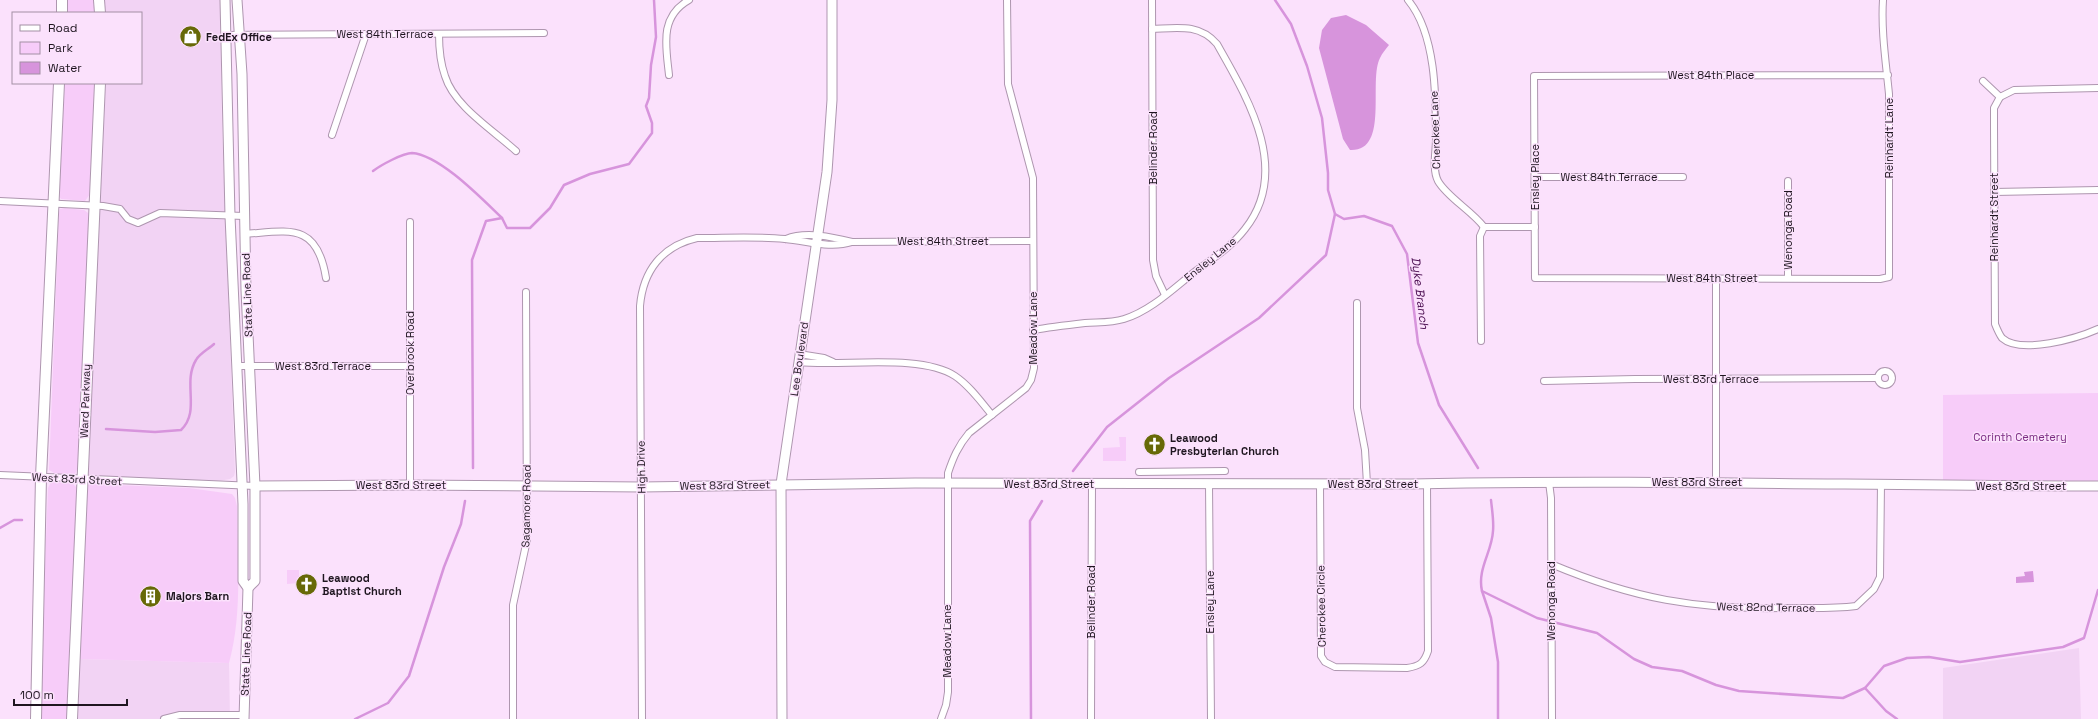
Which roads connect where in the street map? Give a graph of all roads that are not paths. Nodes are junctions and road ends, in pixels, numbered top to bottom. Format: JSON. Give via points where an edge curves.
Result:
{"nodes":[{"id":1,"x":62,"y":0,"type":"edge"},
{"id":2,"x":99,"y":0,"type":"edge"},
{"id":3,"x":225,"y":0,"type":"edge"},
{"id":4,"x":237,"y":0,"type":"edge"},
{"id":5,"x":689,"y":0,"type":"edge"},
{"id":6,"x":832,"y":0,"type":"edge"},
{"id":7,"x":1007,"y":0,"type":"edge"},
{"id":8,"x":1152,"y":0,"type":"edge"},
{"id":9,"x":1408,"y":0,"type":"edge"},
{"id":10,"x":1883,"y":0,"type":"edge"},
{"id":11,"x":62,"y":12,"type":"edge"},
{"id":12,"x":100,"y":12,"type":"edge"},
{"id":13,"x":1152,"y":29,"type":"junction"},
{"id":14,"x":544,"y":33,"type":"dead end"},
{"id":15,"x":366,"y":34,"type":"junction"},
{"id":16,"x":439,"y":34,"type":"junction"},
{"id":17,"x":226,"y":35,"type":"junction"},
{"id":18,"x":239,"y":35,"type":"junction"},
{"id":19,"x":669,"y":75,"type":"dead end"},
{"id":20,"x":1888,"y":75,"type":"junction"},
{"id":21,"x":1534,"y":76,"type":"joint"},
{"id":22,"x":1983,"y":81,"type":"dead end"},
{"id":23,"x":59,"y":84,"type":"edge"},
{"id":24,"x":100,"y":84,"type":"edge"},
{"id":25,"x":2098,"y":88,"type":"edge"},
{"id":26,"x":2000,"y":97,"type":"junction"},
{"id":27,"x":332,"y":135,"type":"dead end"},
{"id":28,"x":516,"y":151,"type":"dead end"},
{"id":29,"x":1535,"y":177,"type":"junction"},
{"id":30,"x":1684,"y":177,"type":"dead end"},
{"id":31,"x":1788,"y":181,"type":"dead end"},
{"id":32,"x":2098,"y":190,"type":"edge"},
{"id":33,"x":1994,"y":192,"type":"junction"},
{"id":34,"x":0,"y":201,"type":"edge"},
{"id":35,"x":54,"y":204,"type":"junction"},
{"id":36,"x":93,"y":206,"type":"junction"},
{"id":37,"x":230,"y":216,"type":"junction"},
{"id":38,"x":244,"y":216,"type":"junction"},
{"id":39,"x":410,"y":222,"type":"dead end"},
{"id":40,"x":1484,"y":227,"type":"junction"},
{"id":41,"x":1535,"y":227,"type":"junction"},
{"id":42,"x":244,"y":234,"type":"junction"},
{"id":43,"x":691,"y":239,"type":"joint"},
{"id":44,"x":816,"y":240,"type":"junction"},
{"id":45,"x":1033,"y":241,"type":"junction"},
{"id":46,"x":1889,"y":277,"type":"joint"},
{"id":47,"x":326,"y":278,"type":"dead end"},
{"id":48,"x":1535,"y":278,"type":"joint"},
{"id":49,"x":1788,"y":278,"type":"junction"},
{"id":50,"x":1716,"y":279,"type":"junction"},
{"id":51,"x":526,"y":292,"type":"dead end"},
{"id":52,"x":1165,"y":294,"type":"junction"},
{"id":53,"x":1357,"y":304,"type":"dead end"},
{"id":54,"x":1034,"y":330,"type":"junction"},
{"id":55,"x":2098,"y":330,"type":"edge"},
{"id":56,"x":1481,"y":342,"type":"dead end"},
{"id":57,"x":799,"y":358,"type":"junction"},
{"id":58,"x":237,"y":366,"type":"junction"},
{"id":59,"x":249,"y":366,"type":"junction"},
{"id":60,"x":410,"y":366,"type":"junction"},
{"id":61,"x":1878,"y":378,"type":"dead end"},
{"id":62,"x":1717,"y":379,"type":"junction"},
{"id":63,"x":1544,"y":381,"type":"dead end"},
{"id":64,"x":992,"y":415,"type":"junction"},
{"id":65,"x":1225,"y":471,"type":"dead end"},
{"id":66,"x":1139,"y":472,"type":"dead end"},
{"id":67,"x":0,"y":475,"type":"edge"},
{"id":68,"x":41,"y":477,"type":"junction"},
{"id":69,"x":81,"y":479,"type":"junction"},
{"id":70,"x":1549,"y":482,"type":"junction"},
{"id":71,"x":1716,"y":482,"type":"junction"},
{"id":72,"x":1881,"y":483,"type":"junction"},
{"id":73,"x":781,"y":484,"type":"junction"},
{"id":74,"x":947,"y":484,"type":"junction"},
{"id":75,"x":1092,"y":484,"type":"junction"},
{"id":76,"x":1209,"y":484,"type":"junction"},
{"id":77,"x":1320,"y":484,"type":"junction"},
{"id":78,"x":1367,"y":484,"type":"junction"},
{"id":79,"x":1427,"y":484,"type":"junction"},
{"id":80,"x":410,"y":485,"type":"junction"},
{"id":81,"x":242,"y":486,"type":"junction"},
{"id":82,"x":255,"y":486,"type":"junction"},
{"id":83,"x":527,"y":486,"type":"junction"},
{"id":84,"x":2098,"y":486,"type":"edge"},
{"id":85,"x":641,"y":487,"type":"junction"},
{"id":86,"x":1551,"y":564,"type":"junction"},
{"id":87,"x":248,"y":588,"type":"junction"},
{"id":88,"x":244,"y":717,"type":"edge"},
{"id":89,"x":36,"y":719,"type":"edge"},
{"id":90,"x":72,"y":719,"type":"edge"},
{"id":91,"x":164,"y":719,"type":"edge"},
{"id":92,"x":513,"y":719,"type":"edge"},
{"id":93,"x":642,"y":719,"type":"edge"},
{"id":94,"x":782,"y":719,"type":"edge"},
{"id":95,"x":941,"y":719,"type":"edge"},
{"id":96,"x":1091,"y":719,"type":"edge"},
{"id":97,"x":1211,"y":719,"type":"edge"},
{"id":98,"x":1552,"y":719,"type":"edge"}],
"edges":[{"from":1,"to":11,"type":"main road"},
{"from":2,"to":12,"type":"main road"},
{"from":3,"to":17,"type":"street","name":"State Line Road"},
{"from":4,"to":18,"type":"street","name":"State Line Road"},
{"from":5,"to":19,"type":"street","via":[[667,23]]},
{"from":6,"to":44,"type":"street","name":"Lee Boulevard","via":[[831,135]]},
{"from":7,"to":45,"type":"street","name":"Meadow Lane","via":[[1008,84],[1032,169]]},
{"from":8,"to":13,"type":"street","name":"Belinder Road"},
{"from":9,"to":40,"type":"street","name":"Cherokee Lane","via":[[1422,24],[1432,64],[1438,181],[1477,217]]},
{"from":10,"to":20,"type":"street","name":"Reinhardt Lane","via":[[1883,37]]},
{"from":13,"to":52,"type":"street","name":"Belinder Road","via":[[1153,260],[1156,276]]},
{"from":13,"to":52,"type":"street","name":"Ensley Lane","via":[[1195,28],[1210,36],[1217,44],[1250,103],[1260,132],[1264,160],[1262,194],[1246,228],[1228,247]]},
{"from":14,"to":16,"type":"street","name":"West 84th Terrace"},
{"from":15,"to":16,"type":"street","name":"West 84th Terrace"},
{"from":15,"to":18,"type":"street","name":"West 84th Terrace"},
{"from":15,"to":27,"type":"street"},
{"from":16,"to":28,"type":"street","via":[[440,60],[451,90]]},
{"from":17,"to":18,"type":"street","name":"West 84th Terrace"},
{"from":17,"to":37,"type":"street","name":"State Line Road"},
{"from":18,"to":38,"type":"street","name":"State Line Road"},
{"from":20,"to":21,"type":"street","name":"West 84th Place"},
{"from":20,"to":46,"type":"street","name":"Reinhardt Lane"},
{"from":21,"to":29,"type":"street","name":"Ensley Place"},
{"from":22,"to":26,"type":"street"},
{"from":23,"to":35,"type":"main road"},
{"from":24,"to":36,"type":"main road","name":"Ward Parkway"},
{"from":25,"to":26,"type":"street","via":[[2014,90]]},
{"from":26,"to":33,"type":"street","name":"Reinhardt Street","via":[[1994,108]]},
{"from":29,"to":30,"type":"street","name":"West 84th Terrace"},
{"from":29,"to":41,"type":"street","name":"Ensley Place"},
{"from":31,"to":49,"type":"street","name":"Wenonga Road"},
{"from":32,"to":33,"type":"street"},
{"from":33,"to":55,"type":"street","name":"Reinhardt Street","via":[[1995,324],[2002,338],[2020,344],[2055,342]]},
{"from":34,"to":35,"type":"street"},
{"from":35,"to":36,"type":"street"},
{"from":35,"to":68,"type":"main road"},
{"from":36,"to":37,"type":"street","via":[[120,209],[128,219],[138,223],[160,213]]},
{"from":36,"to":69,"type":"main road","name":"Ward Parkway"},
{"from":37,"to":38,"type":"street"},
{"from":37,"to":58,"type":"street","name":"State Line Road"},
{"from":38,"to":42,"type":"street","name":"State Line Road"},
{"from":39,"to":60,"type":"street","name":"Overbrook Road"},
{"from":40,"to":41,"type":"street"},
{"from":40,"to":56,"type":"street","via":[[1480,236]]},
{"from":41,"to":48,"type":"street","name":"Ensley Place"},
{"from":42,"to":47,"type":"street","via":[[303,234],[318,248]]},
{"from":42,"to":59,"type":"street","name":"State Line Road"},
{"from":43,"to":44,"type":"street","name":"West 84th Street"},
{"from":43,"to":85,"type":"street","name":"High Drive","via":[[672,247],[659,257],[650,270],[641,292]]},
{"from":44,"to":45,"type":"street","name":"West 84th Street","via":[[840,244]]},
{"from":44,"to":57,"type":"street","name":"Lee Boulevard"},
{"from":45,"to":54,"type":"street","name":"Meadow Lane"},
{"from":46,"to":49,"type":"street","name":"West 84th Street"},
{"from":48,"to":50,"type":"street","name":"West 84th Street"},
{"from":49,"to":50,"type":"street","name":"West 84th Street"},
{"from":50,"to":62,"type":"street"},
{"from":51,"to":83,"type":"street","name":"Sagamore Road"},
{"from":52,"to":54,"type":"street","name":"Ensley Lane","via":[[1143,310],[1118,321]]},
{"from":53,"to":78,"type":"street","via":[[1357,408],[1365,450]]},
{"from":54,"to":64,"type":"street","name":"Meadow Lane","via":[[1034,368],[1031,380],[1015,398]]},
{"from":57,"to":64,"type":"street","via":[[824,358],[833,362],[912,364],[942,370],[965,384]]},
{"from":57,"to":73,"type":"street","name":"Lee Boulevard"},
{"from":58,"to":59,"type":"street","name":"West 83rd Terrace"},
{"from":58,"to":81,"type":"street","name":"State Line Road"},
{"from":59,"to":60,"type":"street","name":"West 83rd Terrace"},
{"from":59,"to":82,"type":"street","name":"State Line Road"},
{"from":60,"to":80,"type":"street","name":"Overbrook Road"},
{"from":61,"to":62,"type":"street","name":"West 83rd Terrace"},
{"from":62,"to":63,"type":"street","name":"West 83rd Terrace"},
{"from":62,"to":71,"type":"street"},
{"from":64,"to":74,"type":"street","name":"Meadow Lane","via":[[961,442],[954,454]]},
{"from":65,"to":66,"type":"street"},
{"from":67,"to":68,"type":"street","name":"West 83rd Street"},
{"from":68,"to":69,"type":"street","name":"West 83rd Street"},
{"from":68,"to":89,"type":"main road"},
{"from":69,"to":81,"type":"street","name":"West 83rd Street"},
{"from":69,"to":90,"type":"main road","name":"Ward Parkway"},
{"from":70,"to":71,"type":"street","name":"West 83rd Street"},
{"from":70,"to":79,"type":"street","name":"West 83rd Street"},
{"from":70,"to":86,"type":"street","name":"Wenonga Road"},
{"from":71,"to":72,"type":"street","name":"West 83rd Street"},
{"from":72,"to":84,"type":"street","name":"West 83rd Street"},
{"from":72,"to":86,"type":"street","name":"West 82nd Terrace","via":[[1880,577],[1874,589],[1856,606],[1762,609],[1693,605],[1624,591]]},
{"from":73,"to":74,"type":"street","name":"West 83rd Street"},
{"from":73,"to":85,"type":"street","name":"West 83rd Street"},
{"from":73,"to":94,"type":"street","name":"Lee Boulevard"},
{"from":74,"to":75,"type":"street","name":"West 83rd Street"},
{"from":74,"to":95,"type":"street","name":"Meadow Lane","via":[[948,692]]},
{"from":75,"to":76,"type":"street","name":"West 83rd Street"},
{"from":75,"to":96,"type":"street","name":"Belinder Road"},
{"from":76,"to":77,"type":"street","name":"West 83rd Street"},
{"from":76,"to":97,"type":"street","name":"Ensley Lane"},
{"from":77,"to":78,"type":"street","name":"West 83rd Street"},
{"from":77,"to":79,"type":"street","name":"Cherokee Circle","via":[[1321,656],[1335,668],[1407,668],[1418,666],[1425,660],[1428,651]]},
{"from":78,"to":79,"type":"street","name":"West 83rd Street"},
{"from":80,"to":82,"type":"street","name":"West 83rd Street"},
{"from":80,"to":83,"type":"street","name":"West 83rd Street"},
{"from":81,"to":82,"type":"street","name":"West 83rd Street"},
{"from":81,"to":87,"type":"street","name":"State Line Road","via":[[243,581]]},
{"from":82,"to":87,"type":"street","name":"State Line Road","via":[[255,581]]},
{"from":83,"to":85,"type":"street","name":"West 83rd Street"},
{"from":83,"to":92,"type":"street","name":"Sagamore Road","via":[[525,553],[513,605]]},
{"from":85,"to":93,"type":"street","name":"High Drive"},
{"from":86,"to":98,"type":"street","name":"Wenonga Road"},
{"from":87,"to":88,"type":"street","name":"State Line Road"},
{"from":88,"to":91,"type":"street","via":[[180,715]]}]}
